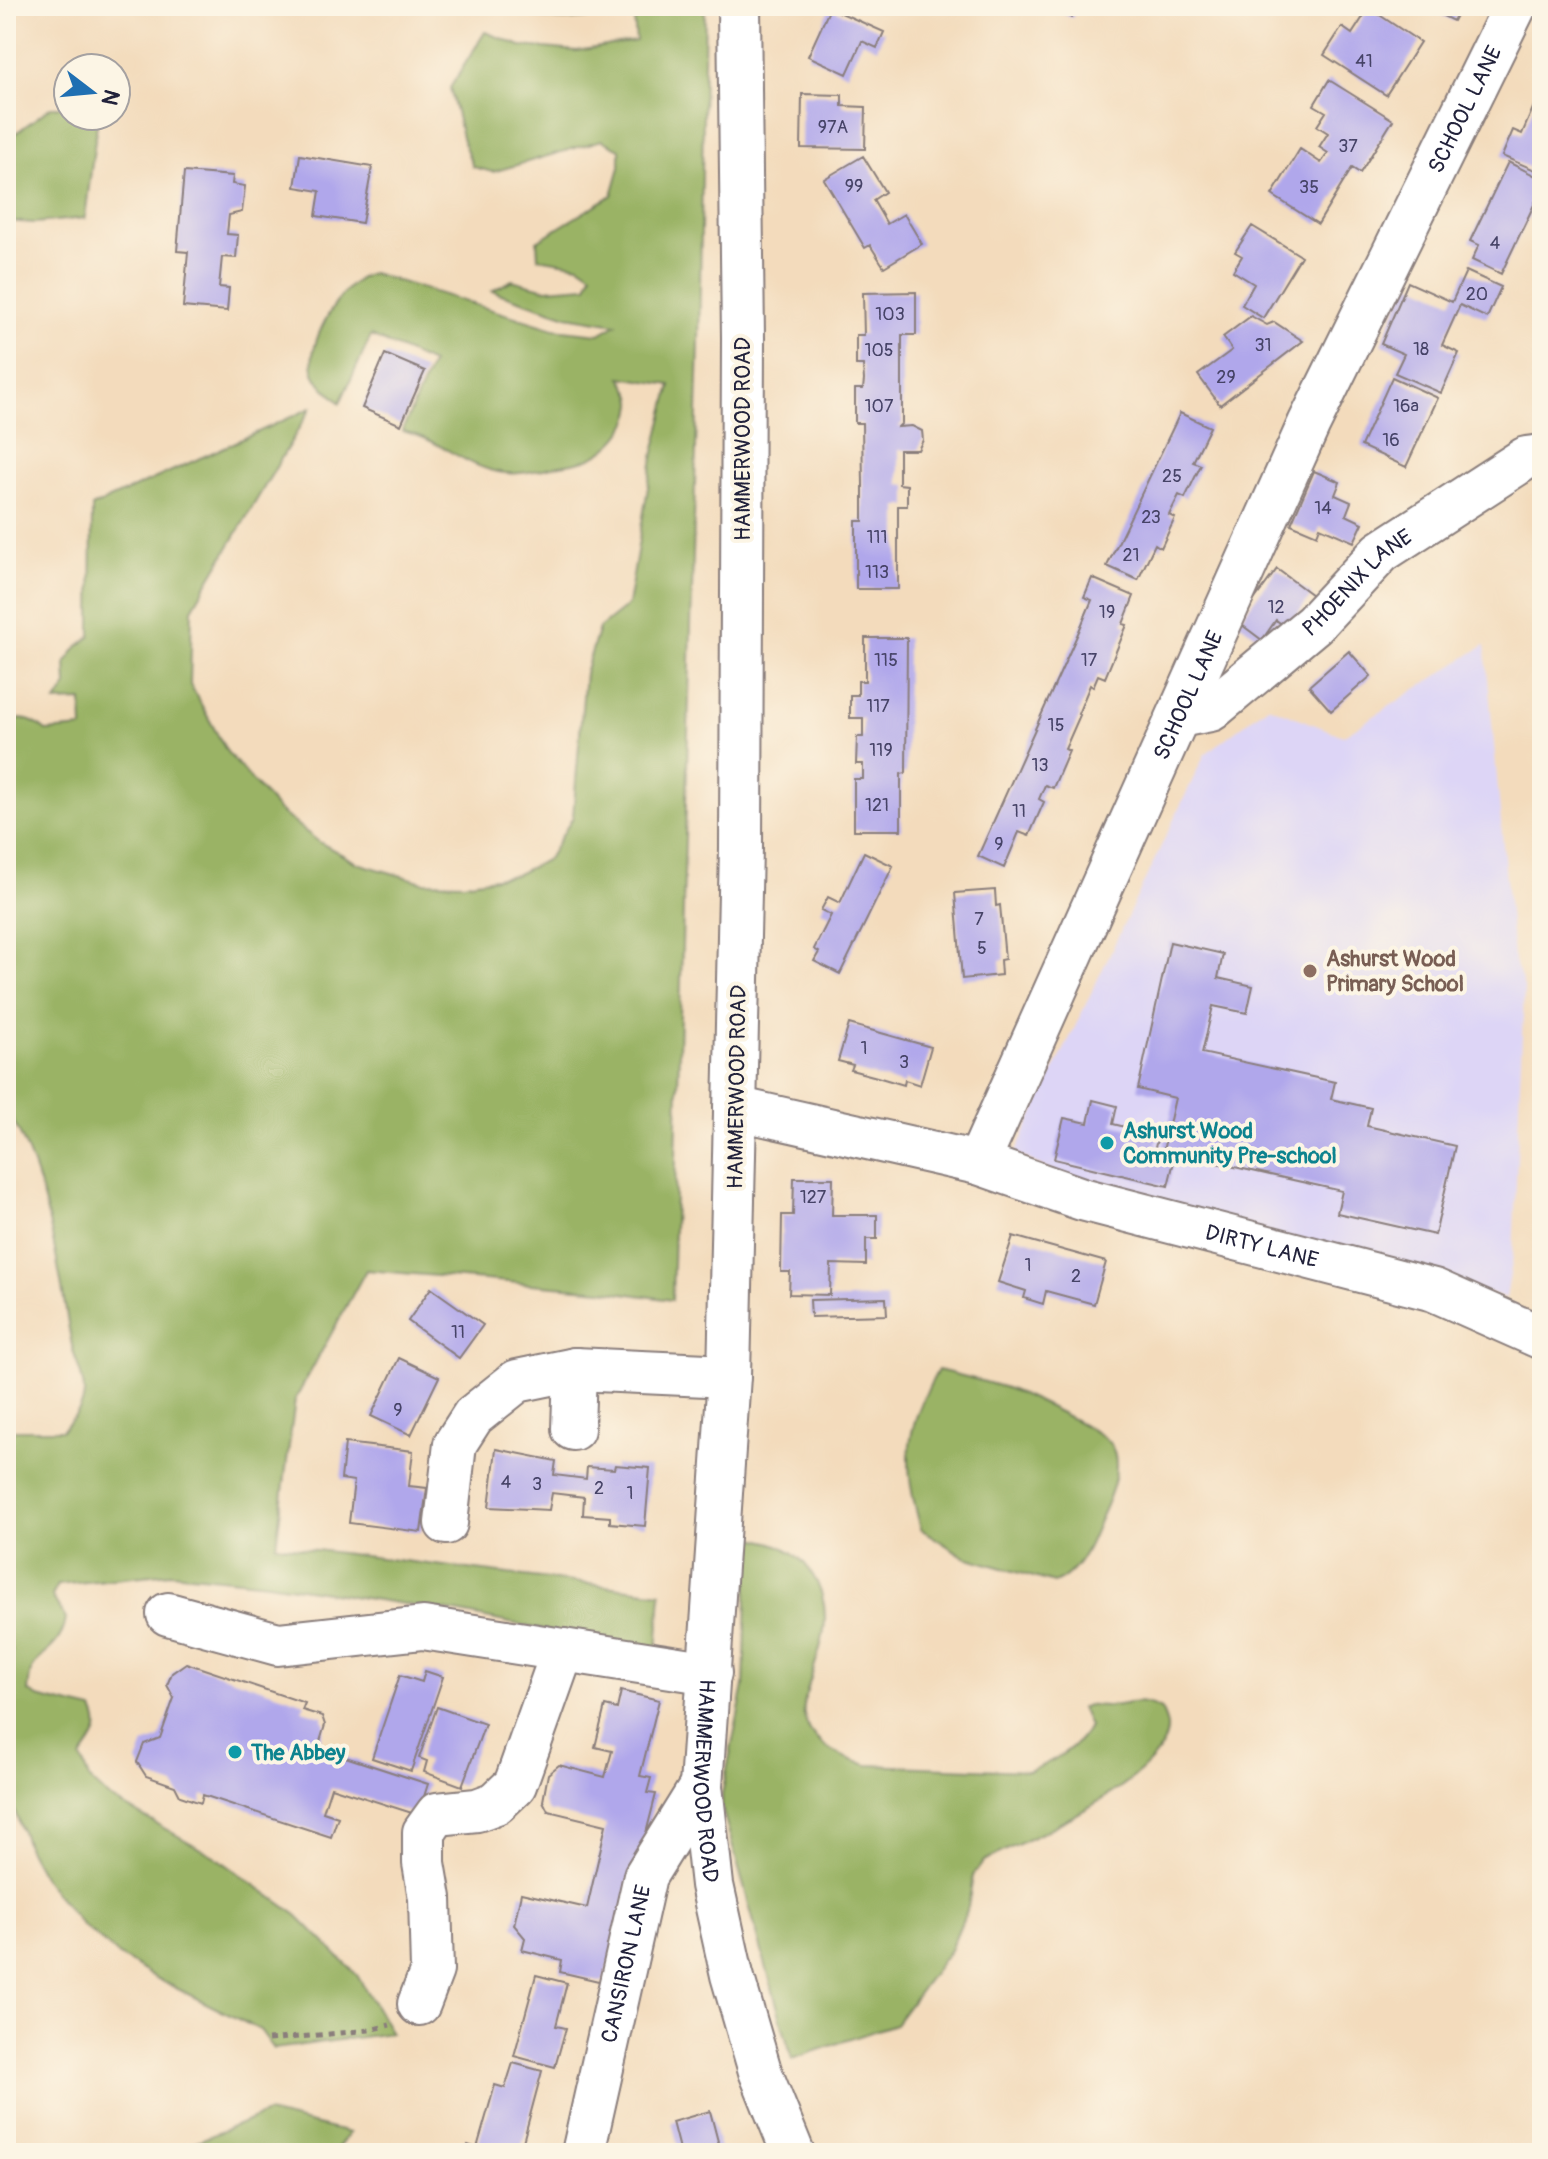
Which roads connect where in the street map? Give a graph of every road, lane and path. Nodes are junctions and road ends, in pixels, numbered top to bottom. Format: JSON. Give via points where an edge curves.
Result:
{"nodes":[{"id":1,"x":739,"y":6,"type":"edge"},
{"id":2,"x":1515,"y":6,"type":"edge"},
{"id":3,"x":1542,"y":456,"type":"edge"},
{"id":4,"x":1180,"y":716,"type":"junction"},
{"id":5,"x":735,"y":1108,"type":"junction"},
{"id":6,"x":978,"y":1163,"type":"junction"},
{"id":7,"x":1542,"y":1338,"type":"edge"},
{"id":8,"x":575,"y":1369,"type":"junction"},
{"id":9,"x":729,"y":1376,"type":"junction"},
{"id":10,"x":573,"y":1429,"type":"dead end"},
{"id":11,"x":446,"y":1523,"type":"dead end"},
{"id":12,"x":168,"y":1614,"type":"dead end"},
{"id":13,"x":563,"y":1650,"type":"junction"},
{"id":14,"x":710,"y":1673,"type":"junction"},
{"id":15,"x":701,"y":1786,"type":"junction"},
{"id":16,"x":419,"y":2004,"type":"joint"},
{"id":17,"x":268,"y":2040,"type":"dead end"},
{"id":18,"x":583,"y":2153,"type":"edge"},
{"id":19,"x":793,"y":2153,"type":"edge"}],
"edges":[{"from":1,"to":5,"type":"street","name":"HAMMERWOOD ROAD","via":[[743,338]]},
{"from":2,"to":4,"type":"street","name":"SCHOOL LANE","via":[[1309,424]]},
{"from":3,"to":4,"type":"street","name":"PHOENIX LANE","via":[[1526,458],[1381,552],[1314,624],[1211,710]]},
{"from":4,"to":6,"type":"street","name":"SCHOOL LANE"},
{"from":5,"to":6,"type":"street"},
{"from":5,"to":9,"type":"street","name":"HAMMERWOOD ROAD"},
{"from":6,"to":7,"type":"street","name":"DIRTY LANE","via":[[1082,1199],[1434,1290]]},
{"from":8,"to":9,"type":"street"},
{"from":8,"to":10,"type":"street"},
{"from":8,"to":11,"type":"street","via":[[517,1381],[473,1416],[455,1444]]},
{"from":9,"to":14,"type":"street","name":"HAMMERWOOD ROAD"},
{"from":12,"to":13,"type":"street","via":[[278,1644],[423,1628]]},
{"from":13,"to":14,"type":"street"},
{"from":13,"to":16,"type":"street","via":[[515,1785],[496,1803],[437,1814],[424,1832],[432,1970]]},
{"from":14,"to":15,"type":"street","name":"HAMMERWOOD ROAD"},
{"from":15,"to":18,"type":"street","name":"CANSIRON LANE","via":[[645,1876]]},
{"from":15,"to":19,"type":"street","name":"HAMMERWOOD ROAD","via":[[712,1885],[732,1975],[760,2071]]},
{"from":16,"to":17,"type":"path","via":[[401,2022],[370,2030]]}]}
